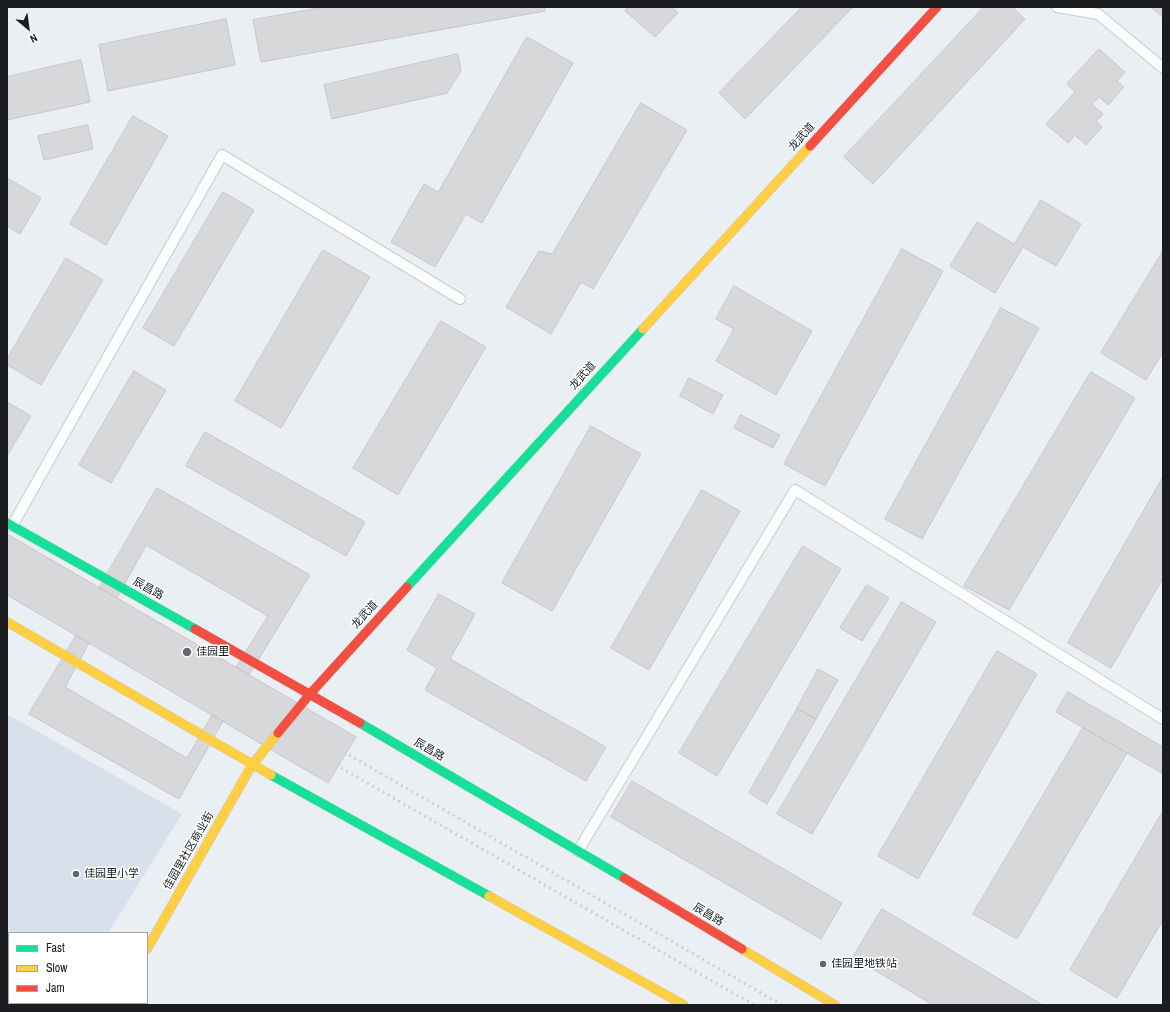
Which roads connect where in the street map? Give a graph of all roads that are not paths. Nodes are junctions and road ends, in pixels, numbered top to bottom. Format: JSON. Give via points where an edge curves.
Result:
{"nodes":[{"id":1,"x":937,"y":7,"type":"edge"},
{"id":2,"x":1057,"y":7,"type":"edge"},
{"id":3,"x":1163,"y":68,"type":"edge"},
{"id":4,"x":460,"y":299,"type":"dead end"},
{"id":5,"x":9,"y":525,"type":"edge"},
{"id":6,"x":7,"y":622,"type":"edge"},
{"id":7,"x":310,"y":694,"type":"junction"},
{"id":8,"x":1163,"y":719,"type":"edge"},
{"id":9,"x":252,"y":765,"type":"junction"},
{"id":10,"x":578,"y":851,"type":"junction"},
{"id":11,"x":148,"y":947,"type":"edge"},
{"id":12,"x":684,"y":1005,"type":"edge"},
{"id":13,"x":835,"y":1005,"type":"edge"}],
"edges":[{"from":1,"to":7,"type":"main road","name":"龙武道"},
{"from":2,"to":3,"type":"lane","via":[[1098,14]]},
{"from":4,"to":5,"type":"lane","via":[[222,155]]},
{"from":5,"to":7,"type":"main road","name":"辰昌路"},
{"from":6,"to":9,"type":"main road"},
{"from":7,"to":9,"type":"main road","name":"龙武道"},
{"from":7,"to":10,"type":"main road","name":"辰昌路"},
{"from":8,"to":10,"type":"lane","via":[[795,490]]},
{"from":9,"to":11,"type":"main road","name":"佳园里社区商业街"},
{"from":9,"to":12,"type":"main road"},
{"from":10,"to":13,"type":"main road","name":"辰昌路"}]}
